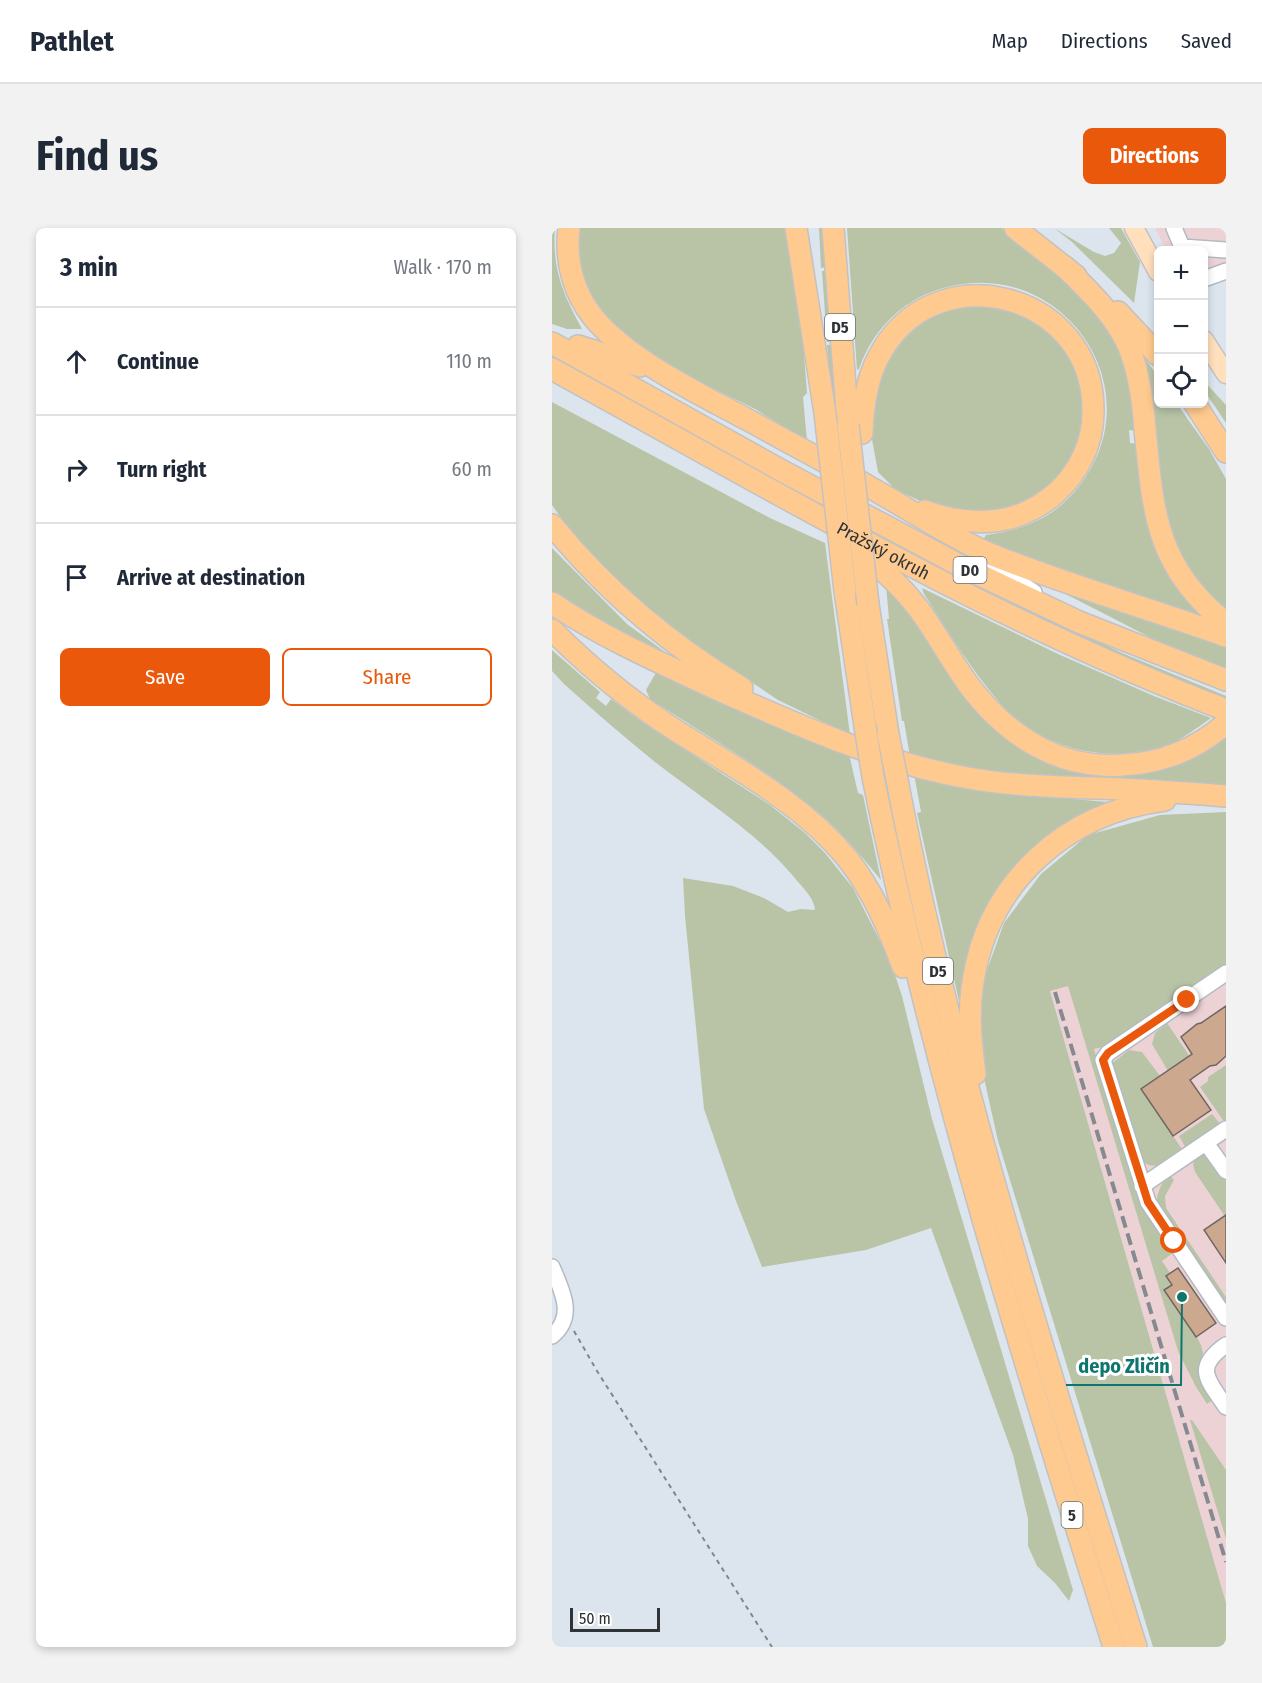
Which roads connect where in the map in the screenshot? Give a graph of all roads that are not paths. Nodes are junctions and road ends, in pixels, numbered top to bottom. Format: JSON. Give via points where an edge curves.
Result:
{"nodes":[{"id":1,"x":569,"y":228,"type":"edge"},
{"id":2,"x":796,"y":228,"type":"edge"},
{"id":3,"x":810,"y":228,"type":"edge"},
{"id":4,"x":833,"y":228,"type":"edge"},
{"id":5,"x":1015,"y":228,"type":"edge"},
{"id":6,"x":1134,"y":228,"type":"edge"},
{"id":7,"x":1174,"y":228,"type":"edge"},
{"id":8,"x":1226,"y":250,"type":"edge"},
{"id":9,"x":1154,"y":265,"type":"edge"},
{"id":10,"x":1065,"y":267,"type":"junction"},
{"id":11,"x":1226,"y":271,"type":"edge"},
{"id":12,"x":1208,"y":277,"type":"edge"},
{"id":13,"x":552,"y":337,"type":"edge"},
{"id":14,"x":552,"y":343,"type":"edge"},
{"id":15,"x":1208,"y":347,"type":"edge"},
{"id":16,"x":1157,"y":354,"type":"edge"},
{"id":17,"x":552,"y":369,"type":"edge"},
{"id":18,"x":1226,"y":374,"type":"edge"},
{"id":19,"x":671,"y":378,"type":"junction"},
{"id":20,"x":1198,"y":408,"type":"edge"},
{"id":21,"x":825,"y":413,"type":"junction"},
{"id":22,"x":855,"y":429,"type":"junction"},
{"id":23,"x":1226,"y":452,"type":"edge"},
{"id":24,"x":872,"y":488,"type":"junction"},
{"id":25,"x":812,"y":513,"type":"junction"},
{"id":26,"x":552,"y":525,"type":"edge"},
{"id":27,"x":943,"y":531,"type":"junction"},
{"id":28,"x":552,"y":603,"type":"edge"},
{"id":29,"x":1079,"y":622,"type":"junction"},
{"id":30,"x":1226,"y":623,"type":"edge"},
{"id":31,"x":552,"y":630,"type":"edge"},
{"id":32,"x":1226,"y":636,"type":"edge"},
{"id":33,"x":1226,"y":680,"type":"edge"},
{"id":34,"x":1226,"y":710,"type":"edge"},
{"id":35,"x":1226,"y":723,"type":"edge"},
{"id":36,"x":850,"y":744,"type":"junction"},
{"id":37,"x":1226,"y":797,"type":"edge"},
{"id":38,"x":1226,"y":973,"type":"edge"},
{"id":39,"x":939,"y":1066,"type":"junction"},
{"id":40,"x":1226,"y":1129,"type":"edge"},
{"id":41,"x":1206,"y":1143,"type":"junction"},
{"id":42,"x":986,"y":1154,"type":"junction"},
{"id":43,"x":1226,"y":1171,"type":"edge"},
{"id":44,"x":1142,"y":1186,"type":"junction"},
{"id":45,"x":1009,"y":1232,"type":"junction"},
{"id":46,"x":988,"y":1239,"type":"junction"},
{"id":47,"x":552,"y":1267,"type":"edge"},
{"id":48,"x":1226,"y":1318,"type":"edge"},
{"id":49,"x":552,"y":1336,"type":"edge"},
{"id":50,"x":1226,"y":1345,"type":"edge"},
{"id":51,"x":1041,"y":1379,"type":"junction"},
{"id":52,"x":1226,"y":1407,"type":"edge"},
{"id":53,"x":1114,"y":1647,"type":"edge"},
{"id":54,"x":1136,"y":1647,"type":"edge"}],
"edges":[{"from":1,"to":19,"type":"highway","via":[[570,266],[589,312],[615,339]]},
{"from":2,"to":21,"type":"highway"},
{"from":3,"to":21,"type":"highway","number":"D5"},
{"from":4,"to":22,"type":"highway","number":"D5"},
{"from":5,"to":10,"type":"highway"},
{"from":6,"to":9,"type":"main road"},
{"from":7,"to":8,"type":"street","via":[[1182,248]]},
{"from":10,"to":16,"type":"highway","via":[[1124,317]]},
{"from":10,"to":30,"type":"highway","via":[[1110,314],[1128,346],[1141,390],[1152,497],[1161,536],[1185,582]]},
{"from":11,"to":12,"type":"street"},
{"from":13,"to":19,"type":"highway"},
{"from":14,"to":29,"type":"highway","name":"Pražský okruh","number":"D0","via":[[891,530]]},
{"from":15,"to":18,"type":"main road"},
{"from":17,"to":25,"type":"highway","name":"Pražský okruh","number":"D0"},
{"from":19,"to":24,"type":"highway"},
{"from":20,"to":23,"type":"highway"},
{"from":21,"to":39,"type":"highway","number":"D5","bridge":true,"via":[[844,591],[873,777]]},
{"from":22,"to":24,"type":"highway","via":[[870,376],[890,338],[919,312],[957,297],[1009,299],[1045,315],[1076,347],[1086,368],[1092,390],[1091,432],[1082,461],[1042,504],[993,522],[964,522],[924,511]]},
{"from":22,"to":42,"type":"highway","number":"D5","bridge":true,"via":[[859,526],[888,734],[937,967]]},
{"from":24,"to":27,"type":"highway"},
{"from":25,"to":34,"type":"highway","name":"Pražský okruh","number":"D0","via":[[1017,619]]},
{"from":25,"to":35,"type":"highway","via":[[901,587],[977,695],[1008,728],[1029,742],[1065,759],[1106,766],[1150,762],[1184,751]]},
{"from":26,"to":36,"type":"highway","via":[[609,587],[676,644],[756,696]]},
{"from":27,"to":29,"type":"street"},
{"from":27,"to":32,"type":"highway","via":[[990,554]]},
{"from":28,"to":36,"type":"highway","via":[[626,647],[777,716]]},
{"from":29,"to":33,"type":"highway","name":"Pražský okruh","number":"D0"},
{"from":31,"to":39,"type":"highway","via":[[602,677],[801,814],[846,857],[867,886],[889,930]]},
{"from":36,"to":37,"type":"highway","via":[[923,768],[983,780]]},
{"from":37,"to":42,"type":"highway","via":[[1147,803],[1096,819],[1046,851],[1007,894],[986,932],[971,998],[972,1048]]},
{"from":38,"to":44,"type":"street","via":[[1103,1060]]},
{"from":39,"to":46,"type":"highway","number":"D5"},
{"from":40,"to":41,"type":"street"},
{"from":41,"to":43,"type":"street"},
{"from":41,"to":44,"type":"street"},
{"from":42,"to":45,"type":"highway","number":"D5"},
{"from":44,"to":48,"type":"street","via":[[1148,1202]]},
{"from":45,"to":46,"type":"street"},
{"from":45,"to":51,"type":"highway","number":"D5"},
{"from":46,"to":51,"type":"highway","number":"D5"},
{"from":47,"to":49,"type":"street","via":[[566,1307],[560,1330]]},
{"from":50,"to":52,"type":"street","via":[[1210,1358],[1207,1370],[1209,1382]]},
{"from":51,"to":53,"type":"highway","number":"5"},
{"from":51,"to":54,"type":"highway","number":"5"}]}
